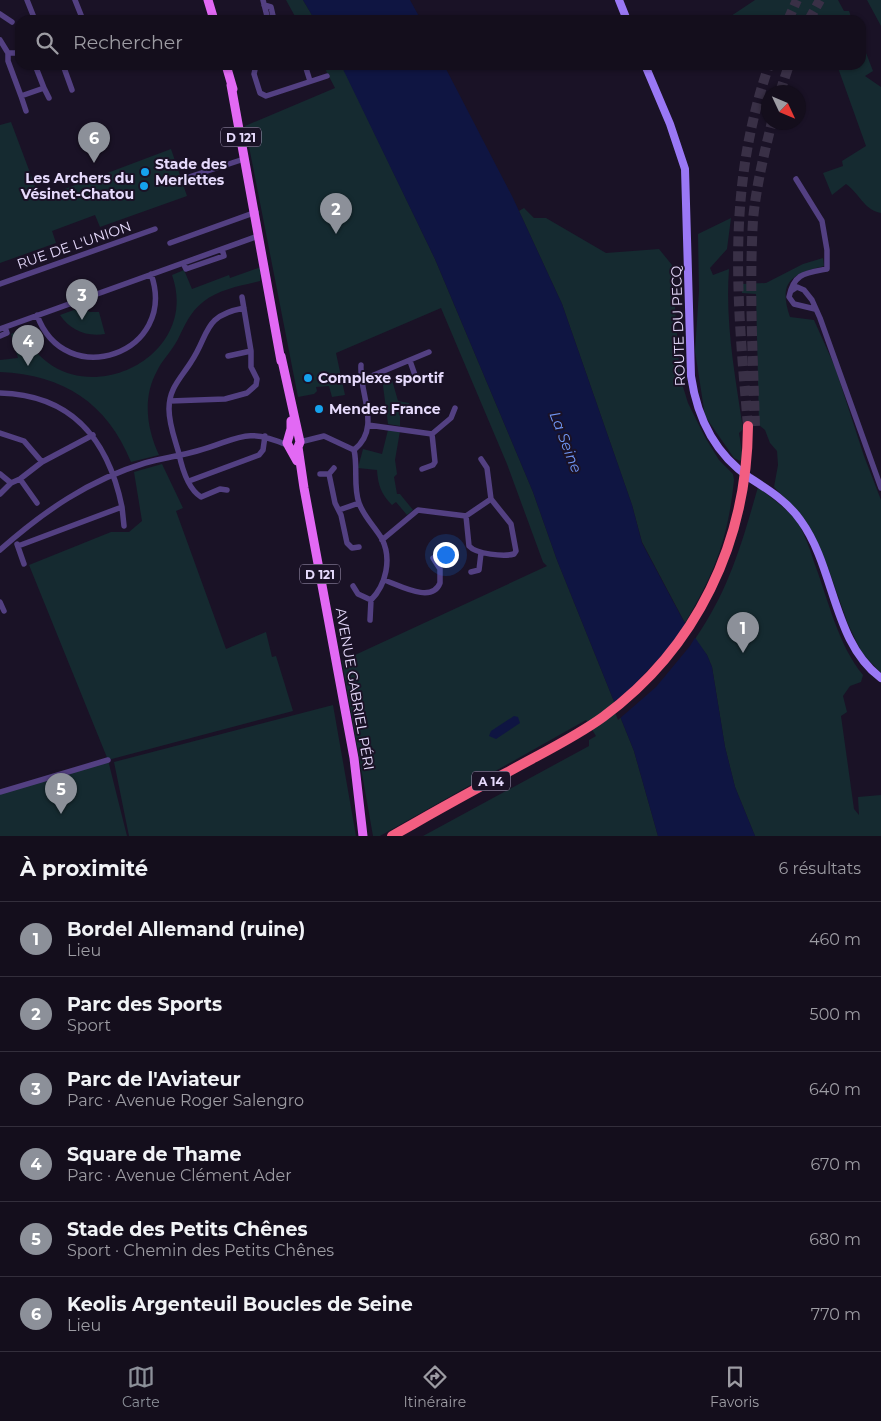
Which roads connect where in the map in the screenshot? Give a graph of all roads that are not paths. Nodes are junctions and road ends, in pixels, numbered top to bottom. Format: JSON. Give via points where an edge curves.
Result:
{"nodes":[{"id":1,"x":27,"y":0,"type":"edge"},
{"id":2,"x":75,"y":0,"type":"edge"},
{"id":3,"x":208,"y":0,"type":"edge"},
{"id":4,"x":619,"y":0,"type":"edge"},
{"id":5,"x":263,"y":3,"type":"edge"},
{"id":6,"x":0,"y":14,"type":"edge"},
{"id":7,"x":33,"y":15,"type":"edge"},
{"id":8,"x":81,"y":15,"type":"edge"},
{"id":9,"x":212,"y":15,"type":"edge"},
{"id":10,"x":267,"y":15,"type":"edge"},
{"id":11,"x":272,"y":15,"type":"edge"},
{"id":12,"x":625,"y":15,"type":"edge"},
{"id":13,"x":12,"y":22,"type":"dead end"},
{"id":14,"x":0,"y":40,"type":"edge"},
{"id":15,"x":15,"y":52,"type":"edge"},
{"id":16,"x":8,"y":53,"type":"junction"},
{"id":17,"x":37,"y":70,"type":"edge"},
{"id":18,"x":65,"y":70,"type":"edge"},
{"id":19,"x":228,"y":70,"type":"edge"},
{"id":20,"x":255,"y":70,"type":"edge"},
{"id":21,"x":306,"y":70,"type":"edge"},
{"id":22,"x":647,"y":70,"type":"edge"},
{"id":23,"x":327,"y":76,"type":"dead end"},
{"id":24,"x":310,"y":82,"type":"junction"},
{"id":25,"x":232,"y":85,"type":"junction"},
{"id":26,"x":44,"y":88,"type":"junction"},
{"id":27,"x":72,"y":90,"type":"dead end"},
{"id":28,"x":21,"y":96,"type":"junction"},
{"id":29,"x":49,"y":98,"type":"dead end"},
{"id":30,"x":26,"y":111,"type":"dead end"},
{"id":31,"x":244,"y":158,"type":"junction"},
{"id":32,"x":186,"y":178,"type":"dead end"},
{"id":33,"x":796,"y":179,"type":"dead end"},
{"id":34,"x":255,"y":213,"type":"junction"},
{"id":35,"x":155,"y":230,"type":"dead end"},
{"id":36,"x":260,"y":235,"type":"junction"},
{"id":37,"x":170,"y":243,"type":"dead end"},
{"id":38,"x":222,"y":249,"type":"junction"},
{"id":39,"x":184,"y":263,"type":"junction"},
{"id":40,"x":152,"y":274,"type":"junction"},
{"id":41,"x":800,"y":275,"type":"junction"},
{"id":42,"x":0,"y":284,"type":"edge"},
{"id":43,"x":804,"y":290,"type":"junction"},
{"id":44,"x":791,"y":291,"type":"junction"},
{"id":45,"x":242,"y":297,"type":"dead end"},
{"id":46,"x":271,"y":299,"type":"junction"},
{"id":47,"x":244,"y":308,"type":"junction"},
{"id":48,"x":816,"y":309,"type":"junction"},
{"id":49,"x":38,"y":315,"type":"junction"},
{"id":50,"x":2,"y":328,"type":"edge"},
{"id":51,"x":0,"y":336,"type":"edge"},
{"id":52,"x":252,"y":351,"type":"junction"},
{"id":53,"x":429,"y":352,"type":"dead end"},
{"id":54,"x":228,"y":356,"type":"dead end"},
{"id":55,"x":410,"y":361,"type":"junction"},
{"id":56,"x":361,"y":365,"type":"dead end"},
{"id":57,"x":416,"y":378,"type":"dead end"},
{"id":58,"x":362,"y":380,"type":"junction"},
{"id":59,"x":0,"y":393,"type":"edge"},
{"id":60,"x":170,"y":400,"type":"junction"},
{"id":61,"x":455,"y":408,"type":"dead end"},
{"id":62,"x":368,"y":425,"type":"junction"},
{"id":63,"x":751,"y":426,"type":"tunnel mouth"},
{"id":64,"x":0,"y":433,"type":"edge"},
{"id":65,"x":432,"y":434,"type":"junction"},
{"id":66,"x":93,"y":436,"type":"junction"},
{"id":67,"x":265,"y":438,"type":"junction"},
{"id":68,"x":293,"y":442,"type":"junction"},
{"id":69,"x":354,"y":450,"type":"junction"},
{"id":70,"x":180,"y":455,"type":"junction"},
{"id":71,"x":481,"y":459,"type":"dead end"},
{"id":72,"x":42,"y":462,"type":"junction"},
{"id":73,"x":334,"y":468,"type":"dead end"},
{"id":74,"x":422,"y":469,"type":"dead end"},
{"id":75,"x":0,"y":474,"type":"edge"},
{"id":76,"x":113,"y":474,"type":"junction"},
{"id":77,"x":320,"y":474,"type":"dead end"},
{"id":78,"x":329,"y":474,"type":"junction"},
{"id":79,"x":20,"y":480,"type":"junction"},
{"id":80,"x":189,"y":482,"type":"junction"},
{"id":81,"x":10,"y":483,"type":"junction"},
{"id":82,"x":881,"y":488,"type":"edge"},
{"id":83,"x":227,"y":490,"type":"dead end"},
{"id":84,"x":0,"y":494,"type":"edge"},
{"id":85,"x":491,"y":499,"type":"junction"},
{"id":86,"x":359,"y":503,"type":"junction"},
{"id":87,"x":37,"y":504,"type":"dead end"},
{"id":88,"x":122,"y":506,"type":"junction"},
{"id":89,"x":338,"y":510,"type":"junction"},
{"id":90,"x":466,"y":516,"type":"junction"},
{"id":91,"x":124,"y":526,"type":"dead end"},
{"id":92,"x":13,"y":539,"type":"junction"},
{"id":93,"x":382,"y":540,"type":"junction"},
{"id":94,"x":18,"y":546,"type":"junction"},
{"id":95,"x":358,"y":547,"type":"dead end"},
{"id":96,"x":0,"y":550,"type":"edge"},
{"id":97,"x":481,"y":553,"type":"junction"},
{"id":98,"x":434,"y":558,"type":"dead end"},
{"id":99,"x":24,"y":564,"type":"dead end"},
{"id":100,"x":471,"y":572,"type":"dead end"},
{"id":101,"x":384,"y":580,"type":"junction"},
{"id":102,"x":354,"y":586,"type":"dead end"},
{"id":103,"x":371,"y":600,"type":"junction"},
{"id":104,"x":0,"y":602,"type":"edge"},
{"id":105,"x":4,"y":611,"type":"dead end"},
{"id":106,"x":370,"y":620,"type":"dead end"},
{"id":107,"x":881,"y":678,"type":"edge"},
{"id":108,"x":592,"y":729,"type":"junction"},
{"id":109,"x":108,"y":760,"type":"dead end"},
{"id":110,"x":0,"y":792,"type":"edge"},
{"id":111,"x":363,"y":836,"type":"edge"},
{"id":112,"x":392,"y":836,"type":"edge"},
{"id":113,"x":404,"y":836,"type":"edge"}],
"edges":[{"from":1,"to":7,"type":"street"},
{"from":2,"to":8,"type":"street"},
{"from":3,"to":9,"type":"main road"},
{"from":4,"to":12,"type":"main road"},
{"from":5,"to":10,"type":"street"},
{"from":5,"to":11,"type":"street","via":[[270,7]]},
{"from":6,"to":13,"type":"street"},
{"from":14,"to":16,"type":"street"},
{"from":15,"to":16,"type":"street"},
{"from":16,"to":28,"type":"street"},
{"from":17,"to":26,"type":"street"},
{"from":18,"to":27,"type":"street"},
{"from":19,"to":25,"type":"main road","name":"AVENUE GABRIEL PÉRI","number":"D 121"},
{"from":20,"to":24,"type":"street","via":[[260,93],[266,96]]},
{"from":21,"to":24,"type":"street"},
{"from":22,"to":107,"type":"main road","name":"ROUTE DU PECQ","via":[[685,169],[691,376],[703,422],[726,458],[783,501],[802,522],[815,547],[853,646],[863,662]]},
{"from":23,"to":24,"type":"street"},
{"from":25,"to":31,"type":"main road","name":"AVENUE GABRIEL PÉRI","number":"D 121"},
{"from":25,"to":34,"type":"main road","name":"AVENUE GABRIEL PÉRI","number":"D 121"},
{"from":26,"to":28,"type":"street"},
{"from":26,"to":29,"type":"street"},
{"from":28,"to":30,"type":"street"},
{"from":31,"to":32,"type":"street"},
{"from":31,"to":34,"type":"main road","name":"AVENUE GABRIEL PÉRI","number":"D 121"},
{"from":33,"to":41,"type":"street","via":[[822,221],[827,250],[827,269]]},
{"from":34,"to":36,"type":"main road","name":"AVENUE GABRIEL PÉRI","number":"D 121"},
{"from":34,"to":37,"type":"street"},
{"from":35,"to":42,"type":"street","name":"RUE DE L'UNION"},
{"from":36,"to":38,"type":"street"},
{"from":36,"to":46,"type":"main road","name":"AVENUE GABRIEL PÉRI","number":"D 121"},
{"from":36,"to":46,"type":"main road","name":"AVENUE GABRIEL PÉRI","number":"D 121"},
{"from":38,"to":39,"type":"street"},
{"from":38,"to":39,"type":"street","via":[[224,256],[186,269]]},
{"from":39,"to":40,"type":"street"},
{"from":40,"to":49,"type":"street"},
{"from":40,"to":49,"type":"street","via":[[156,300],[149,325],[134,344],[114,354],[95,358],[70,352],[50,338]]},
{"from":41,"to":43,"type":"street"},
{"from":41,"to":44,"type":"street"},
{"from":43,"to":44,"type":"street","via":[[797,288]]},
{"from":43,"to":48,"type":"street"},
{"from":44,"to":48,"type":"street","via":[[790,300],[794,304]]},
{"from":45,"to":47,"type":"street"},
{"from":46,"to":68,"type":"main road","name":"AVENUE GABRIEL PÉRI","number":"D 121"},
{"from":47,"to":52,"type":"street"},
{"from":47,"to":60,"type":"street","via":[[218,318],[206,330],[174,386]]},
{"from":48,"to":82,"type":"street"},
{"from":49,"to":50,"type":"street"},
{"from":50,"to":51,"type":"street","via":[[7,333]]},
{"from":52,"to":54,"type":"street"},
{"from":52,"to":60,"type":"street","via":[[251,367],[257,379],[251,391],[213,400]]},
{"from":53,"to":55,"type":"street"},
{"from":55,"to":57,"type":"street"},
{"from":55,"to":58,"type":"street"},
{"from":56,"to":58,"type":"street"},
{"from":58,"to":62,"type":"street"},
{"from":59,"to":66,"type":"street","via":[[21,394],[53,404],[71,414]]},
{"from":60,"to":70,"type":"street","via":[[170,418]]},
{"from":61,"to":65,"type":"street","via":[[451,418]]},
{"from":62,"to":65,"type":"street"},
{"from":62,"to":69,"type":"street","via":[[362,444]]},
{"from":63,"to":108,"type":"highway","number":"A 14","via":[[743,494],[732,537],[703,605],[684,636],[653,673]]},
{"from":64,"to":72,"type":"street","via":[[24,441]]},
{"from":65,"to":74,"type":"street","via":[[435,462]]},
{"from":66,"to":72,"type":"street"},
{"from":66,"to":76,"type":"street"},
{"from":67,"to":68,"type":"street"},
{"from":67,"to":70,"type":"street","via":[[246,434]]},
{"from":67,"to":80,"type":"street","via":[[263,450],[258,455]]},
{"from":68,"to":69,"type":"street","via":[[324,436]]},
{"from":68,"to":111,"type":"main road","name":"AVENUE GABRIEL PÉRI","number":"D 121","via":[[354,758]]},
{"from":69,"to":86,"type":"street"},
{"from":70,"to":76,"type":"street"},
{"from":70,"to":80,"type":"street"},
{"from":71,"to":85,"type":"street","via":[[487,468]]},
{"from":72,"to":79,"type":"street"},
{"from":73,"to":78,"type":"street"},
{"from":75,"to":81,"type":"street"},
{"from":76,"to":88,"type":"street"},
{"from":76,"to":92,"type":"street","via":[[58,503]]},
{"from":77,"to":78,"type":"street"},
{"from":78,"to":89,"type":"street"},
{"from":79,"to":81,"type":"street"},
{"from":79,"to":87,"type":"street"},
{"from":80,"to":83,"type":"street","via":[[201,497],[220,489]]},
{"from":81,"to":84,"type":"street"},
{"from":85,"to":90,"type":"street"},
{"from":85,"to":97,"type":"street","via":[[511,524],[516,551],[510,555]]},
{"from":86,"to":89,"type":"street"},
{"from":86,"to":93,"type":"street"},
{"from":88,"to":91,"type":"street"},
{"from":88,"to":94,"type":"street"},
{"from":89,"to":95,"type":"street","via":[[347,543],[352,548]]},
{"from":90,"to":93,"type":"street","via":[[418,510]]},
{"from":90,"to":97,"type":"street","via":[[469,546]]},
{"from":92,"to":94,"type":"street"},
{"from":92,"to":96,"type":"street"},
{"from":93,"to":101,"type":"street","via":[[386,558]]},
{"from":94,"to":99,"type":"street"},
{"from":97,"to":100,"type":"street","via":[[479,570]]},
{"from":98,"to":101,"type":"street","via":[[440,569],[440,583],[432,592],[422,593]]},
{"from":101,"to":103,"type":"street"},
{"from":102,"to":103,"type":"street","via":[[358,594]]},
{"from":103,"to":106,"type":"street"},
{"from":104,"to":105,"type":"street"},
{"from":108,"to":112,"type":"highway","number":"A 14"},
{"from":108,"to":113,"type":"highway","number":"A 14"},
{"from":109,"to":110,"type":"street"}]}
